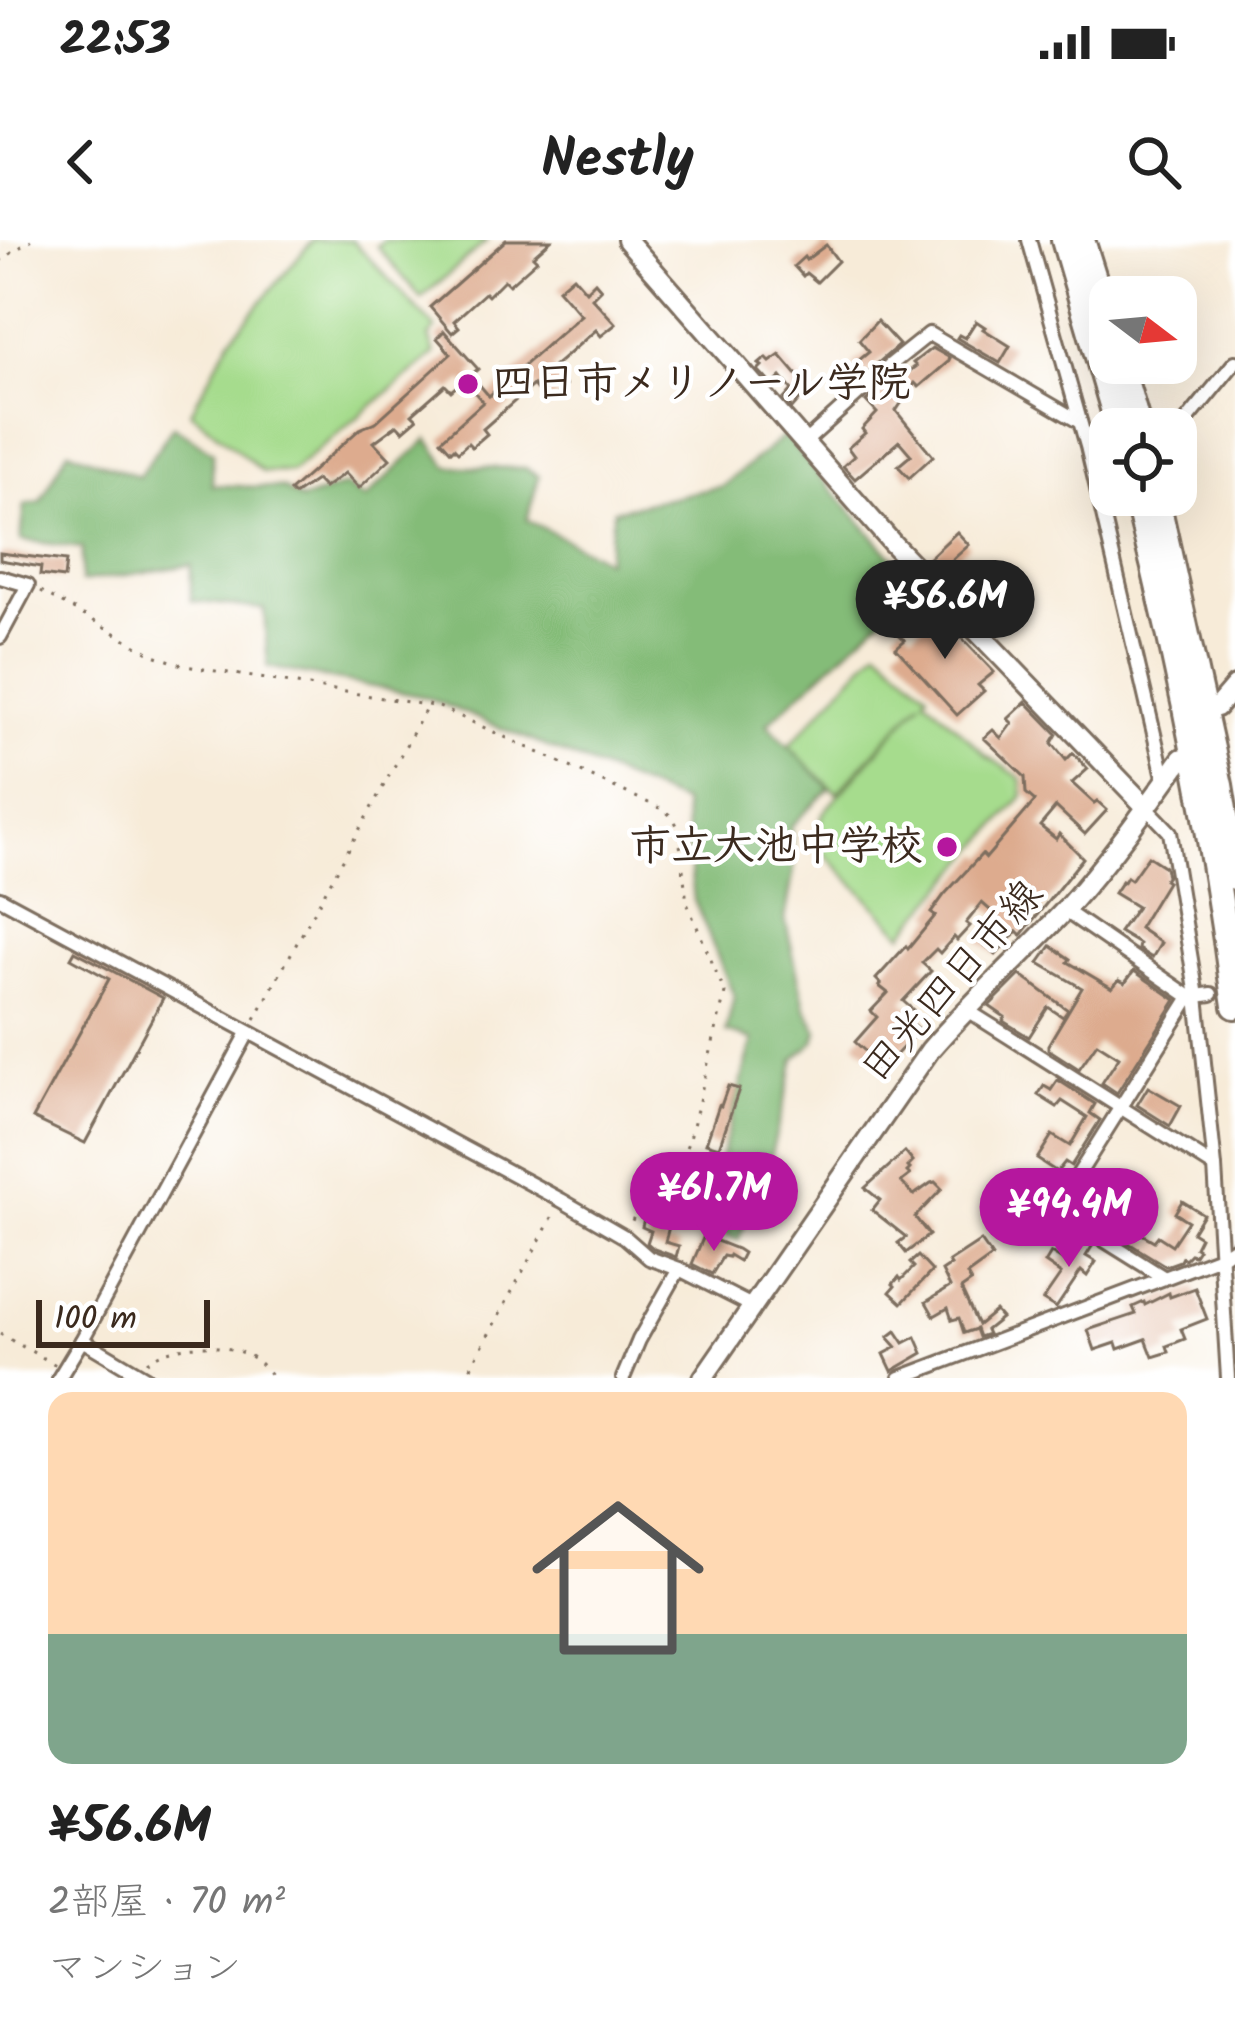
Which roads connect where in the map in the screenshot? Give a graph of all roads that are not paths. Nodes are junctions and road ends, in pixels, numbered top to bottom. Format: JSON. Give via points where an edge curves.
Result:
{"nodes":[{"id":1,"x":627,"y":240,"type":"edge"},
{"id":2,"x":1028,"y":240,"type":"edge"},
{"id":3,"x":1064,"y":240,"type":"edge"},
{"id":4,"x":1082,"y":240,"type":"edge"},
{"id":5,"x":1093,"y":276,"type":"edge"},
{"id":6,"x":1235,"y":362,"type":"edge"},
{"id":7,"x":1105,"y":408,"type":"edge"},
{"id":8,"x":1197,"y":408,"type":"edge"},
{"id":9,"x":1080,"y":422,"type":"junction"},
{"id":10,"x":805,"y":442,"type":"junction"},
{"id":11,"x":1087,"y":446,"type":"joint"},
{"id":12,"x":1141,"y":516,"type":"edge"},
{"id":13,"x":1161,"y":516,"type":"edge"},
{"id":14,"x":0,"y":577,"type":"edge"},
{"id":15,"x":0,"y":637,"type":"edge"},
{"id":16,"x":1235,"y":686,"type":"edge"},
{"id":17,"x":1224,"y":708,"type":"edge"},
{"id":18,"x":1182,"y":758,"type":"dead end"},
{"id":19,"x":1165,"y":782,"type":"junction"},
{"id":20,"x":1147,"y":808,"type":"junction"},
{"id":21,"x":1235,"y":877,"type":"edge"},
{"id":22,"x":0,"y":898,"type":"edge"},
{"id":23,"x":1064,"y":910,"type":"junction"},
{"id":24,"x":1199,"y":996,"type":"junction"},
{"id":25,"x":1235,"y":1006,"type":"edge"},
{"id":26,"x":965,"y":1009,"type":"junction"},
{"id":27,"x":248,"y":1033,"type":"junction"},
{"id":28,"x":1120,"y":1108,"type":"junction"},
{"id":29,"x":1215,"y":1167,"type":"junction"},
{"id":30,"x":1235,"y":1247,"type":"edge"},
{"id":31,"x":1220,"y":1257,"type":"junction"},
{"id":32,"x":679,"y":1269,"type":"junction"},
{"id":33,"x":1163,"y":1277,"type":"junction"},
{"id":34,"x":754,"y":1307,"type":"junction"},
{"id":35,"x":82,"y":1340,"type":"junction"},
{"id":36,"x":62,"y":1373,"type":"edge"},
{"id":37,"x":142,"y":1376,"type":"edge"},
{"id":38,"x":623,"y":1378,"type":"edge"},
{"id":39,"x":703,"y":1378,"type":"edge"},
{"id":40,"x":900,"y":1378,"type":"edge"},
{"id":41,"x":1228,"y":1378,"type":"edge"}],
"edges":[{"from":1,"to":10,"type":"main road"},
{"from":2,"to":9,"type":"street"},
{"from":3,"to":7,"type":"highway"},
{"from":4,"to":5,"type":"highway"},
{"from":6,"to":8,"type":"street"},
{"from":9,"to":10,"type":"street","via":[[929,334]]},
{"from":9,"to":11,"type":"street"},
{"from":10,"to":20,"type":"main road"},
{"from":11,"to":19,"type":"street"},
{"from":12,"to":25,"type":"highway","via":[[1200,788]]},
{"from":13,"to":21,"type":"highway"},
{"from":14,"to":15,"type":"street","via":[[28,586]]},
{"from":16,"to":17,"type":"main road"},
{"from":18,"to":19,"type":"main road","name":"田光四日市線"},
{"from":19,"to":20,"type":"main road","name":"田光四日市線"},
{"from":20,"to":23,"type":"main road","name":"田光四日市線"},
{"from":20,"to":24,"type":"street","via":[[1169,832]]},
{"from":22,"to":27,"type":"street"},
{"from":23,"to":24,"type":"street"},
{"from":23,"to":26,"type":"main road","name":"田光四日市線"},
{"from":24,"to":28,"type":"street"},
{"from":24,"to":29,"type":"street"},
{"from":26,"to":28,"type":"street"},
{"from":26,"to":34,"type":"main road","name":"田光四日市線"},
{"from":27,"to":32,"type":"street"},
{"from":27,"to":35,"type":"street"},
{"from":28,"to":29,"type":"street"},
{"from":28,"to":33,"type":"street","via":[[1056,1210]]},
{"from":29,"to":31,"type":"street"},
{"from":30,"to":31,"type":"street"},
{"from":31,"to":33,"type":"street"},
{"from":31,"to":41,"type":"street"},
{"from":32,"to":34,"type":"street"},
{"from":32,"to":38,"type":"street"},
{"from":33,"to":40,"type":"street"},
{"from":34,"to":39,"type":"main road","name":"田光四日市線"},
{"from":35,"to":36,"type":"street"},
{"from":35,"to":37,"type":"street"}]}
